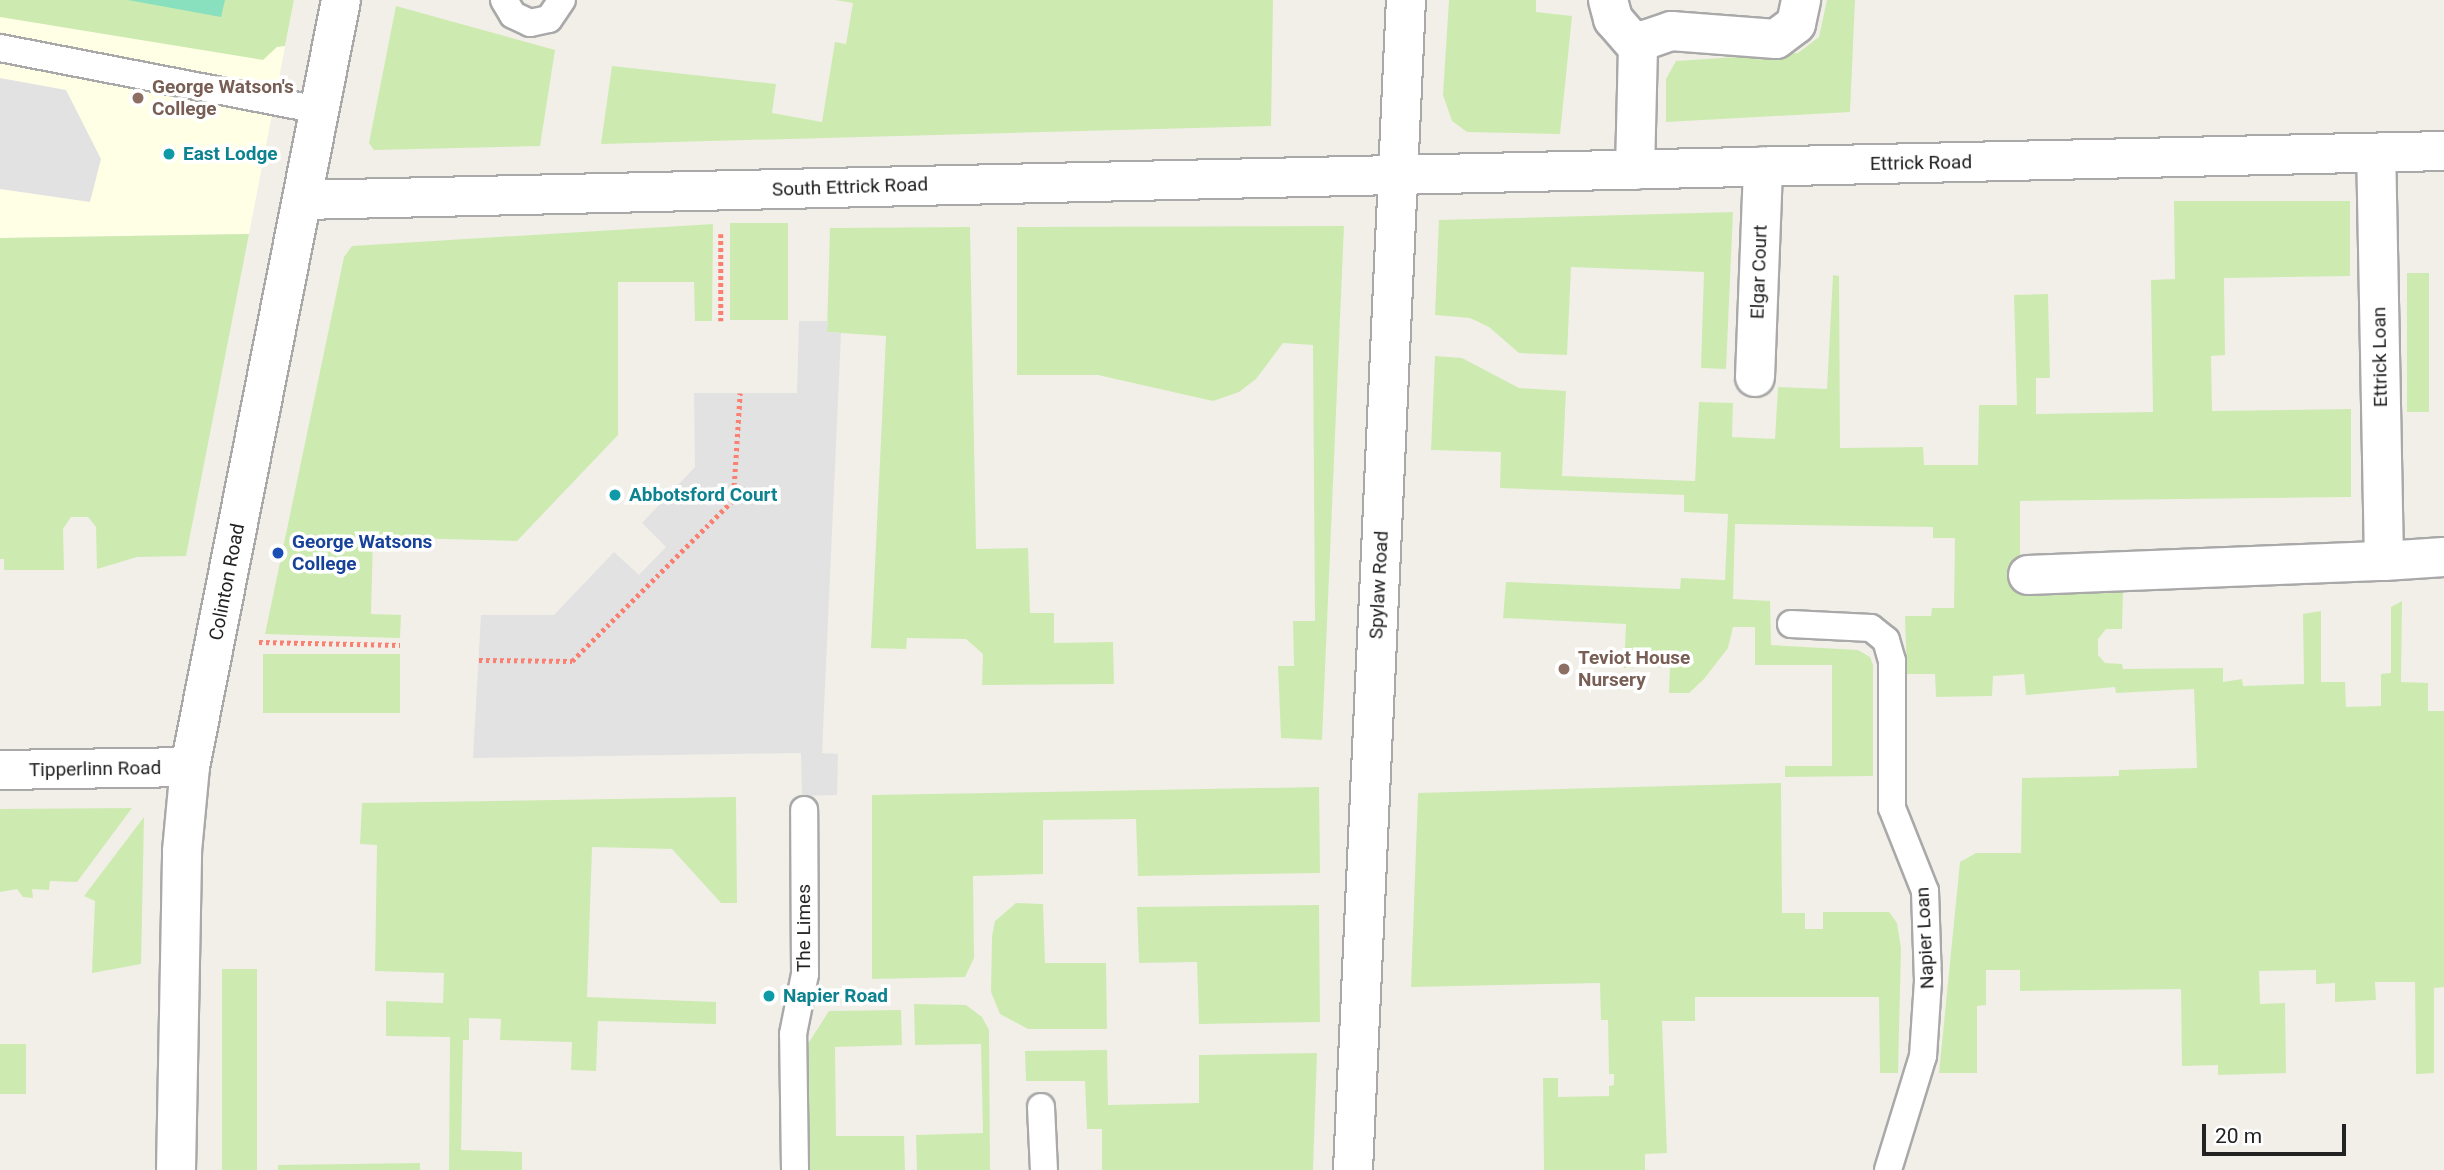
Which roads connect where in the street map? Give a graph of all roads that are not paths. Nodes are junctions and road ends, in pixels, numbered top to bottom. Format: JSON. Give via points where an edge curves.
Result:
{"nodes":[{"id":1,"x":341,"y":0,"type":"edge"},
{"id":2,"x":504,"y":0,"type":"edge"},
{"id":3,"x":562,"y":0,"type":"edge"},
{"id":4,"x":1406,"y":0,"type":"edge"},
{"id":5,"x":1608,"y":0,"type":"edge"},
{"id":6,"x":1801,"y":0,"type":"edge"},
{"id":7,"x":0,"y":48,"type":"edge"},
{"id":8,"x":1638,"y":48,"type":"junction"},
{"id":9,"x":319,"y":110,"type":"junction"},
{"id":10,"x":2444,"y":151,"type":"edge"},
{"id":11,"x":2376,"y":153,"type":"junction"},
{"id":12,"x":1763,"y":166,"type":"junction"},
{"id":13,"x":1635,"y":170,"type":"junction"},
{"id":14,"x":1397,"y":175,"type":"junction"},
{"id":15,"x":302,"y":200,"type":"junction"},
{"id":16,"x":1755,"y":377,"type":"dead end"},
{"id":17,"x":2444,"y":557,"type":"edge"},
{"id":18,"x":2384,"y":561,"type":"junction"},
{"id":19,"x":2028,"y":575,"type":"dead end"},
{"id":20,"x":1791,"y":624,"type":"dead end"},
{"id":21,"x":190,"y":767,"type":"junction"},
{"id":22,"x":0,"y":770,"type":"edge"},
{"id":23,"x":804,"y":810,"type":"dead end"},
{"id":24,"x":1041,"y":1107,"type":"dead end"},
{"id":25,"x":176,"y":1170,"type":"edge"},
{"id":26,"x":795,"y":1170,"type":"edge"},
{"id":27,"x":1044,"y":1170,"type":"edge"},
{"id":28,"x":1353,"y":1170,"type":"edge"},
{"id":29,"x":1888,"y":1170,"type":"edge"}],
"edges":[{"from":1,"to":9,"type":"street","name":"Colinton Road"},
{"from":2,"to":3,"type":"lane","via":[[513,15],[530,23],[549,19]]},
{"from":4,"to":14,"type":"street","name":"Spylaw Road"},
{"from":5,"to":8,"type":"street","via":[[1613,19]]},
{"from":6,"to":8,"type":"street","via":[[1796,24],[1776,38],[1671,31],[1653,35]]},
{"from":7,"to":9,"type":"lane"},
{"from":8,"to":13,"type":"street"},
{"from":9,"to":15,"type":"street","name":"Colinton Road"},
{"from":10,"to":11,"type":"street","name":"Ettrick Road"},
{"from":11,"to":12,"type":"street","name":"Ettrick Road"},
{"from":11,"to":18,"type":"street","name":"Ettrick Loan"},
{"from":12,"to":13,"type":"street","name":"Ettrick Road"},
{"from":12,"to":16,"type":"street","name":"Elgar Court"},
{"from":13,"to":14,"type":"street","name":"Ettrick Road"},
{"from":14,"to":15,"type":"street","name":"South Ettrick Road"},
{"from":14,"to":28,"type":"street","name":"Spylaw Road"},
{"from":15,"to":21,"type":"street","name":"Colinton Road"},
{"from":17,"to":18,"type":"street"},
{"from":18,"to":19,"type":"street"},
{"from":20,"to":29,"type":"lane","name":"Napier Loan","via":[[1871,628],[1886,640],[1892,661],[1892,808],[1925,891],[1928,981],[1923,1056]]},
{"from":21,"to":22,"type":"street","name":"Tipperlinn Road"},
{"from":21,"to":25,"type":"street","name":"Colinton Road","via":[[182,851]]},
{"from":23,"to":26,"type":"lane","name":"The Limes","via":[[805,974],[793,1034]]},
{"from":24,"to":27,"type":"lane"}]}
